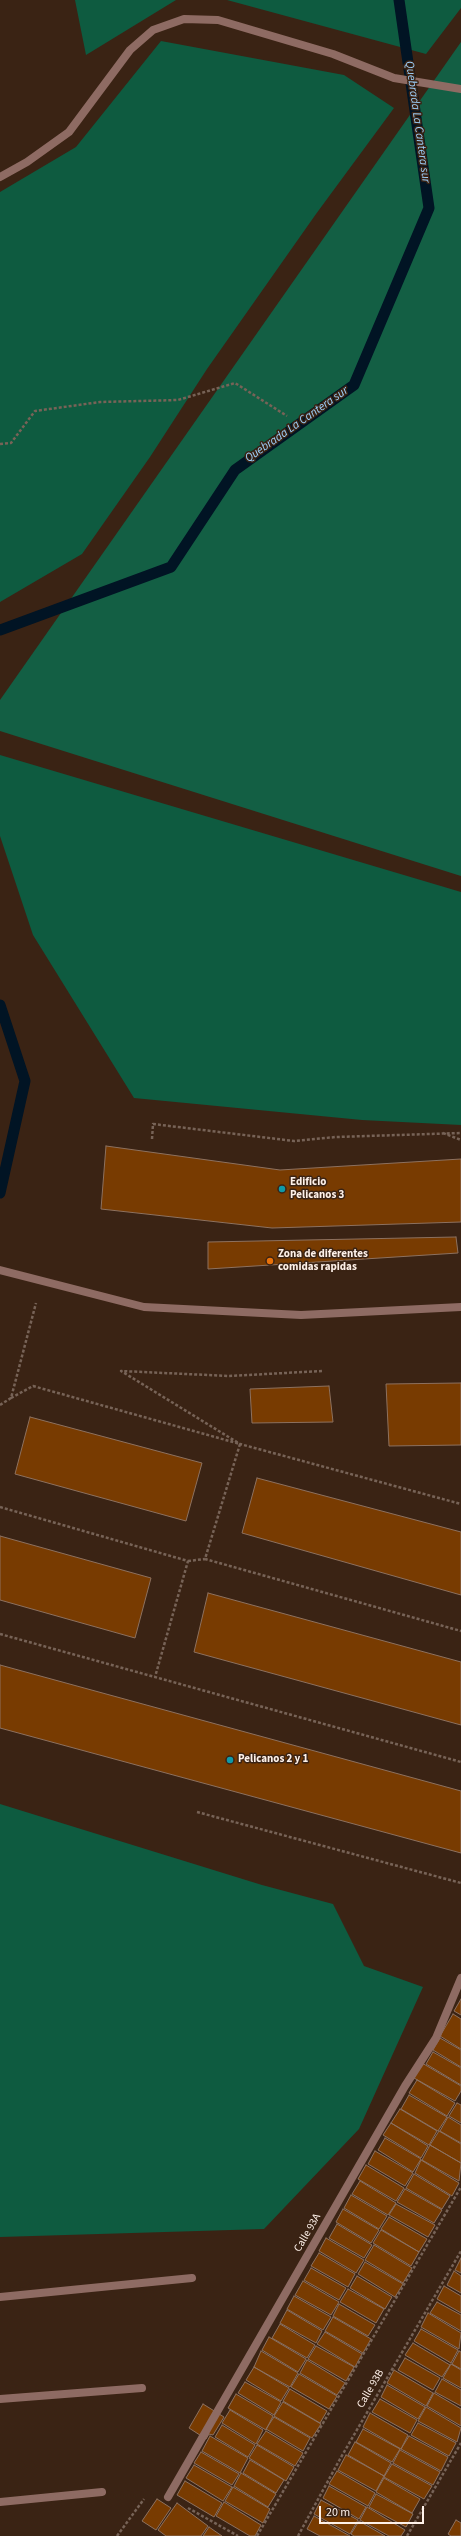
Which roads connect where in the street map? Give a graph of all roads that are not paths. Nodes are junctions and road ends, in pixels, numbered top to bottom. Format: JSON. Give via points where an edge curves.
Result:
{"nodes":[{"id":1,"x":461,"y":89,"type":"edge"},
{"id":2,"x":0,"y":177,"type":"edge"},
{"id":3,"x":0,"y":1270,"type":"edge"},
{"id":4,"x":461,"y":1307,"type":"edge"},
{"id":5,"x":461,"y":1978,"type":"edge"},
{"id":6,"x":192,"y":2278,"type":"dead end"},
{"id":7,"x":0,"y":2297,"type":"edge"},
{"id":8,"x":142,"y":2388,"type":"dead end"},
{"id":9,"x":0,"y":2399,"type":"edge"},
{"id":10,"x":102,"y":2492,"type":"dead end"},
{"id":11,"x":168,"y":2497,"type":"road end"},
{"id":12,"x":0,"y":2502,"type":"edge"}],
"edges":[{"from":1,"to":2,"type":"street","via":[[394,78],[333,54],[218,20],[184,19],[153,30],[130,50],[69,132],[27,162]]},
{"from":3,"to":4,"type":"street","via":[[144,1307],[301,1314]]},
{"from":5,"to":11,"type":"street","name":"Calle 93A","via":[[436,2038],[401,2093]]},
{"from":6,"to":7,"type":"street"},
{"from":8,"to":9,"type":"street"},
{"from":10,"to":12,"type":"street"}]}
